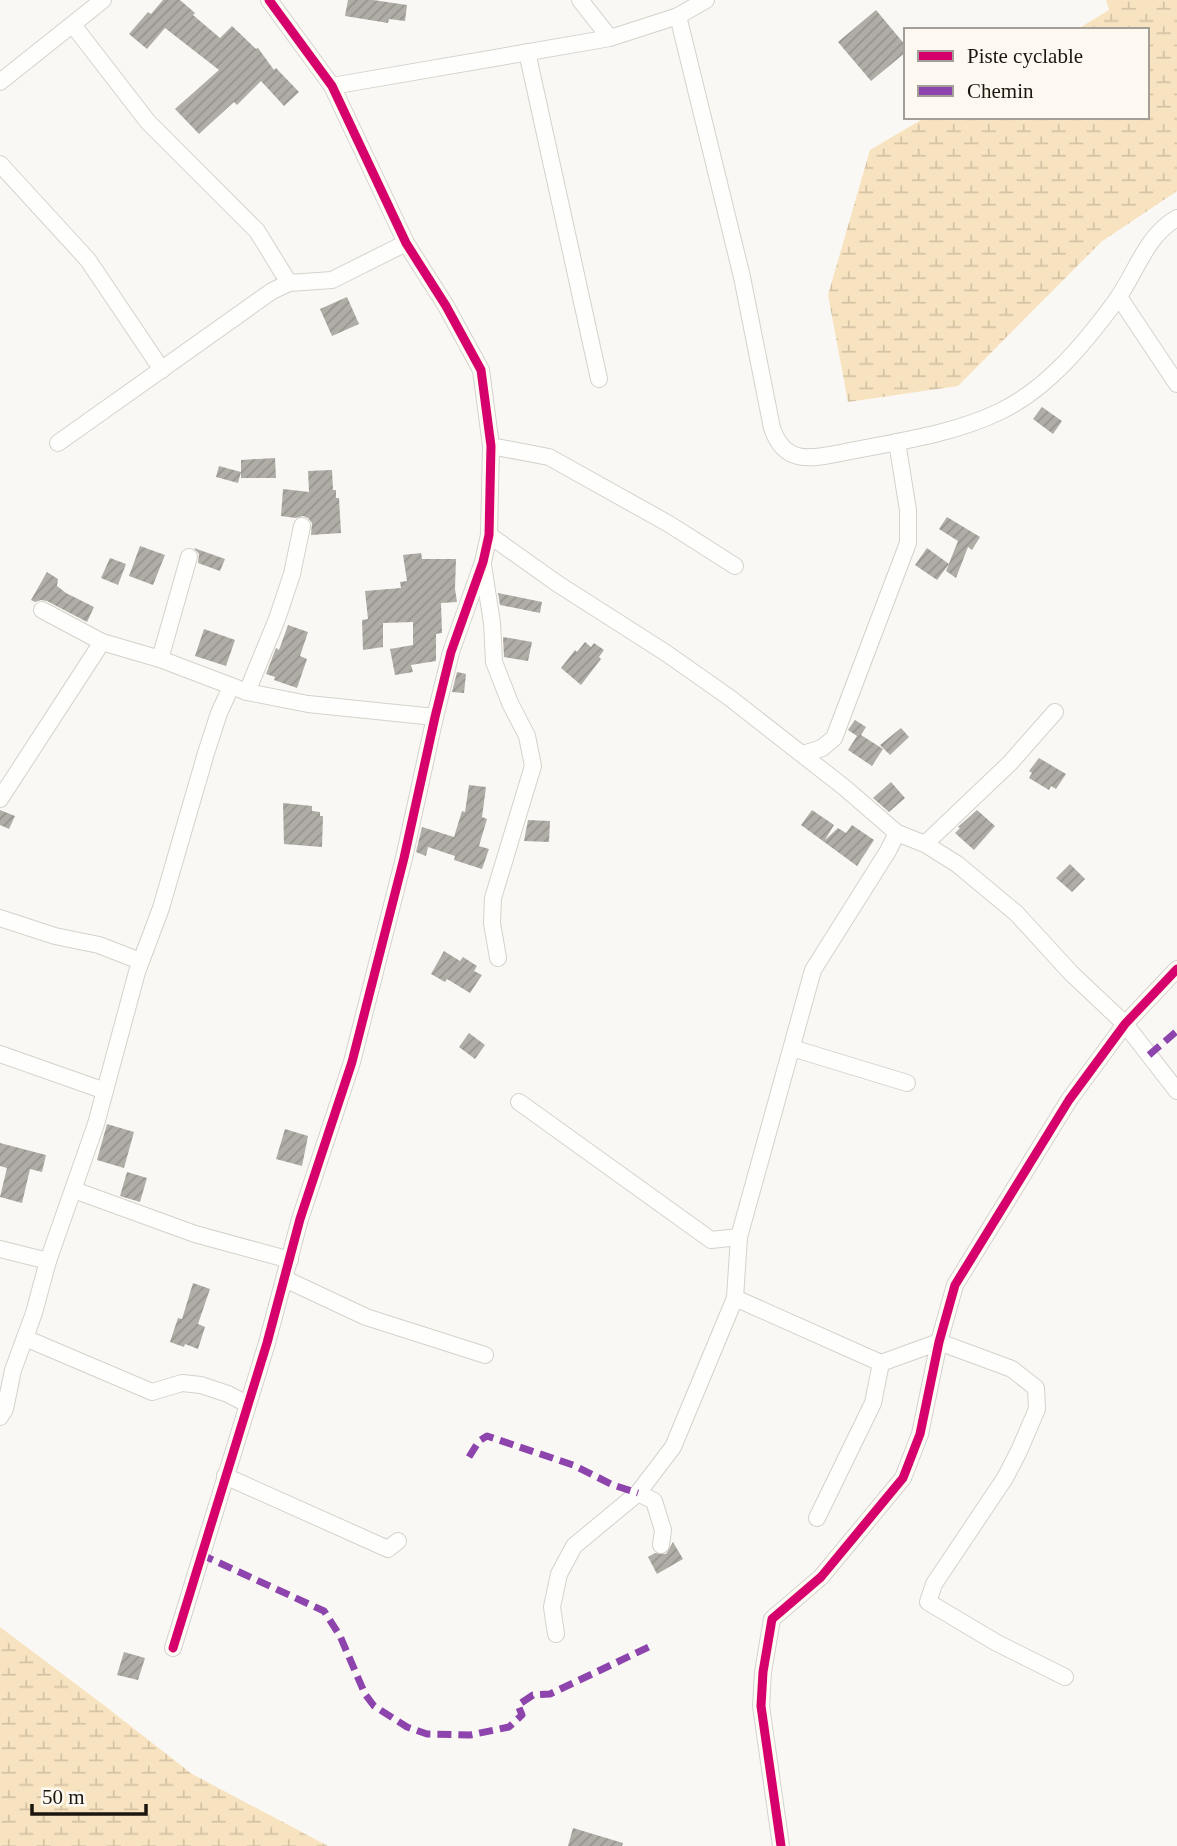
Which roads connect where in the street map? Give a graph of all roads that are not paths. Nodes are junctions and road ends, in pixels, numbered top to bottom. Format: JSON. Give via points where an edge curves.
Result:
{"nodes":[{"id":1,"x":103,"y":0,"type":"edge"},
{"id":2,"x":269,"y":0,"type":"edge"},
{"id":3,"x":580,"y":0,"type":"edge"},
{"id":4,"x":706,"y":0,"type":"edge"},
{"id":5,"x":677,"y":16,"type":"junction"},
{"id":6,"x":73,"y":25,"type":"junction"},
{"id":7,"x":610,"y":38,"type":"junction"},
{"id":8,"x":527,"y":52,"type":"junction"},
{"id":9,"x":0,"y":82,"type":"edge"},
{"id":10,"x":332,"y":86,"type":"junction"},
{"id":11,"x":0,"y":164,"type":"edge"},
{"id":12,"x":1177,"y":218,"type":"edge"},
{"id":13,"x":406,"y":243,"type":"junction"},
{"id":14,"x":289,"y":283,"type":"junction"},
{"id":15,"x":1119,"y":297,"type":"junction"},
{"id":16,"x":162,"y":370,"type":"junction"},
{"id":17,"x":599,"y":379,"type":"dead end"},
{"id":18,"x":1177,"y":384,"type":"edge"},
{"id":19,"x":897,"y":442,"type":"junction"},
{"id":20,"x":58,"y":443,"type":"dead end"},
{"id":21,"x":491,"y":446,"type":"junction"},
{"id":22,"x":302,"y":526,"type":"dead end"},
{"id":23,"x":489,"y":535,"type":"junction"},
{"id":24,"x":189,"y":558,"type":"dead end"},
{"id":25,"x":483,"y":562,"type":"junction"},
{"id":26,"x":735,"y":566,"type":"dead end"},
{"id":27,"x":42,"y":610,"type":"dead end"},
{"id":28,"x":102,"y":642,"type":"junction"},
{"id":29,"x":160,"y":659,"type":"junction"},
{"id":30,"x":239,"y":689,"type":"junction"},
{"id":31,"x":1055,"y":712,"type":"dead end"},
{"id":32,"x":435,"y":717,"type":"junction"},
{"id":33,"x":803,"y":754,"type":"junction"},
{"id":34,"x":0,"y":799,"type":"edge"},
{"id":35,"x":897,"y":833,"type":"junction"},
{"id":36,"x":925,"y":844,"type":"junction"},
{"id":37,"x":0,"y":918,"type":"edge"},
{"id":38,"x":498,"y":958,"type":"dead end"},
{"id":39,"x":141,"y":961,"type":"junction"},
{"id":40,"x":1177,"y":969,"type":"edge"},
{"id":41,"x":1125,"y":1024,"type":"junction"},
{"id":42,"x":792,"y":1048,"type":"junction"},
{"id":43,"x":0,"y":1054,"type":"edge"},
{"id":44,"x":907,"y":1083,"type":"dead end"},
{"id":45,"x":105,"y":1091,"type":"junction"},
{"id":46,"x":1177,"y":1091,"type":"edge"},
{"id":47,"x":519,"y":1102,"type":"dead end"},
{"id":48,"x":74,"y":1190,"type":"junction"},
{"id":49,"x":739,"y":1237,"type":"junction"},
{"id":50,"x":0,"y":1249,"type":"edge"},
{"id":51,"x":289,"y":1260,"type":"junction"},
{"id":52,"x":48,"y":1261,"type":"junction"},
{"id":53,"x":285,"y":1279,"type":"junction"},
{"id":54,"x":735,"y":1298,"type":"junction"},
{"id":55,"x":25,"y":1338,"type":"junction"},
{"id":56,"x":939,"y":1342,"type":"junction"},
{"id":57,"x":485,"y":1355,"type":"dead end"},
{"id":58,"x":881,"y":1363,"type":"junction"},
{"id":59,"x":247,"y":1404,"type":"junction"},
{"id":60,"x":0,"y":1417,"type":"edge"},
{"id":61,"x":225,"y":1476,"type":"junction"},
{"id":62,"x":638,"y":1493,"type":"junction"},
{"id":63,"x":817,"y":1518,"type":"dead end"},
{"id":64,"x":398,"y":1541,"type":"dead end"},
{"id":65,"x":660,"y":1545,"type":"dead end"},
{"id":66,"x":556,"y":1634,"type":"dead end"},
{"id":67,"x":173,"y":1648,"type":"dead end"},
{"id":68,"x":1065,"y":1677,"type":"dead end"},
{"id":69,"x":781,"y":1846,"type":"edge"}],
"edges":[{"from":1,"to":6,"type":"street"},
{"from":2,"to":10,"type":"street"},
{"from":3,"to":7,"type":"street"},
{"from":4,"to":5,"type":"street"},
{"from":5,"to":7,"type":"street"},
{"from":5,"to":19,"type":"street","via":[[719,176],[777,442],[800,457]]},
{"from":6,"to":9,"type":"street"},
{"from":6,"to":14,"type":"street","via":[[148,122],[257,231]]},
{"from":7,"to":8,"type":"street"},
{"from":8,"to":10,"type":"street"},
{"from":8,"to":17,"type":"street"},
{"from":10,"to":13,"type":"street"},
{"from":11,"to":16,"type":"street","via":[[88,260]]},
{"from":12,"to":15,"type":"street","via":[[1148,245]]},
{"from":13,"to":14,"type":"street","via":[[332,280]]},
{"from":13,"to":21,"type":"street","via":[[481,370]]},
{"from":14,"to":16,"type":"street"},
{"from":15,"to":18,"type":"street"},
{"from":15,"to":19,"type":"street","via":[[1083,345],[1021,399],[975,422]]},
{"from":16,"to":20,"type":"street"},
{"from":19,"to":33,"type":"street","via":[[908,510],[908,543],[834,738]]},
{"from":21,"to":23,"type":"street"},
{"from":21,"to":26,"type":"street","via":[[549,457]]},
{"from":22,"to":30,"type":"street","via":[[277,619]]},
{"from":23,"to":25,"type":"street"},
{"from":23,"to":33,"type":"street","via":[[666,653]]},
{"from":24,"to":29,"type":"street"},
{"from":25,"to":32,"type":"street","via":[[451,652]]},
{"from":25,"to":38,"type":"street","via":[[494,662],[527,736],[533,766],[493,898]]},
{"from":27,"to":28,"type":"street"},
{"from":28,"to":29,"type":"street"},
{"from":28,"to":34,"type":"street"},
{"from":29,"to":30,"type":"street"},
{"from":30,"to":32,"type":"street","via":[[308,704]]},
{"from":30,"to":39,"type":"street","via":[[219,713]]},
{"from":31,"to":36,"type":"street","via":[[1010,763]]},
{"from":32,"to":51,"type":"street","via":[[352,1062]]},
{"from":33,"to":35,"type":"street"},
{"from":35,"to":36,"type":"street"},
{"from":35,"to":42,"type":"street","via":[[813,970]]},
{"from":36,"to":41,"type":"street","via":[[1016,913]]},
{"from":37,"to":39,"type":"street"},
{"from":39,"to":45,"type":"street"},
{"from":40,"to":41,"type":"street"},
{"from":41,"to":46,"type":"street"},
{"from":41,"to":56,"type":"street","via":[[1069,1100],[955,1285]]},
{"from":42,"to":44,"type":"street"},
{"from":42,"to":49,"type":"street"},
{"from":43,"to":45,"type":"street"},
{"from":45,"to":48,"type":"street"},
{"from":47,"to":49,"type":"street","via":[[711,1240]]},
{"from":48,"to":51,"type":"street","via":[[195,1234]]},
{"from":48,"to":52,"type":"street"},
{"from":49,"to":54,"type":"street"},
{"from":50,"to":52,"type":"street"},
{"from":51,"to":53,"type":"street"},
{"from":52,"to":55,"type":"street"},
{"from":53,"to":57,"type":"street","via":[[366,1317]]},
{"from":53,"to":59,"type":"street"},
{"from":54,"to":58,"type":"street"},
{"from":54,"to":62,"type":"street","via":[[673,1447]]},
{"from":55,"to":59,"type":"street","via":[[152,1392],[182,1383],[201,1385]]},
{"from":55,"to":60,"type":"street"},
{"from":56,"to":58,"type":"street"},
{"from":56,"to":68,"type":"street","via":[[1012,1369],[1036,1388],[1037,1409],[1005,1478],[934,1584],[928,1602]]},
{"from":56,"to":69,"type":"street","via":[[920,1434],[904,1478],[821,1577],[772,1619],[761,1706]]},
{"from":58,"to":63,"type":"street","via":[[873,1403]]},
{"from":59,"to":61,"type":"street"},
{"from":61,"to":64,"type":"street","via":[[356,1537],[388,1549]]},
{"from":61,"to":67,"type":"street"},
{"from":62,"to":65,"type":"street","via":[[654,1500],[663,1530]]},
{"from":62,"to":66,"type":"street","via":[[574,1546],[559,1574],[552,1607]]}]}
